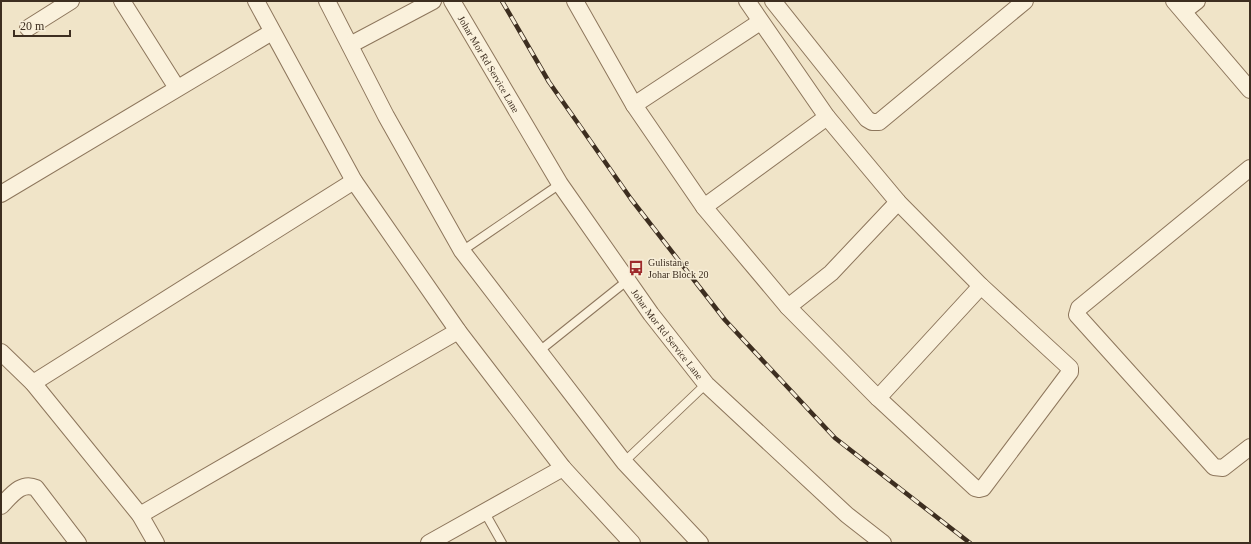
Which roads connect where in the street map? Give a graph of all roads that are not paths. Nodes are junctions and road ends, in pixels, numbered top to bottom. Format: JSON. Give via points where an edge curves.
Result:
{"nodes":[{"id":1,"x":71,"y":1,"type":"edge"},
{"id":2,"x":122,"y":1,"type":"edge"},
{"id":3,"x":256,"y":1,"type":"edge"},
{"id":4,"x":327,"y":1,"type":"edge"},
{"id":5,"x":433,"y":1,"type":"edge"},
{"id":6,"x":452,"y":1,"type":"edge"},
{"id":7,"x":575,"y":1,"type":"edge"},
{"id":8,"x":747,"y":1,"type":"edge"},
{"id":9,"x":774,"y":1,"type":"edge"},
{"id":10,"x":1026,"y":1,"type":"edge"},
{"id":11,"x":1197,"y":1,"type":"edge"},
{"id":12,"x":1179,"y":6,"type":"edge"},
{"id":13,"x":760,"y":22,"type":"junction"},
{"id":14,"x":28,"y":28,"type":"dead end"},
{"id":15,"x":272,"y":32,"type":"junction"},
{"id":16,"x":350,"y":45,"type":"junction"},
{"id":17,"x":177,"y":88,"type":"junction"},
{"id":18,"x":1250,"y":90,"type":"edge"},
{"id":19,"x":634,"y":105,"type":"junction"},
{"id":20,"x":826,"y":117,"type":"junction"},
{"id":21,"x":1250,"y":168,"type":"edge"},
{"id":22,"x":354,"y":181,"type":"junction"},
{"id":23,"x":560,"y":184,"type":"junction"},
{"id":24,"x":1,"y":194,"type":"edge"},
{"id":25,"x":898,"y":202,"type":"junction"},
{"id":26,"x":704,"y":207,"type":"junction"},
{"id":27,"x":462,"y":252,"type":"junction"},
{"id":28,"x":628,"y":280,"type":"junction"},
{"id":29,"x":981,"y":286,"type":"junction"},
{"id":30,"x":788,"y":307,"type":"junction"},
{"id":31,"x":458,"y":331,"type":"junction"},
{"id":32,"x":1,"y":352,"type":"edge"},
{"id":33,"x":538,"y":352,"type":"junction"},
{"id":34,"x":33,"y":383,"type":"junction"},
{"id":35,"x":706,"y":384,"type":"junction"},
{"id":36,"x":878,"y":398,"type":"junction"},
{"id":37,"x":1250,"y":447,"type":"edge"},
{"id":38,"x":624,"y":462,"type":"junction"},
{"id":39,"x":563,"y":468,"type":"junction"},
{"id":40,"x":1,"y":506,"type":"edge"},
{"id":41,"x":485,"y":513,"type":"junction"},
{"id":42,"x":140,"y":515,"type":"junction"},
{"id":43,"x":78,"y":543,"type":"edge"},
{"id":44,"x":156,"y":543,"type":"edge"},
{"id":45,"x":430,"y":543,"type":"edge"},
{"id":46,"x":502,"y":543,"type":"edge"},
{"id":47,"x":632,"y":543,"type":"edge"},
{"id":48,"x":700,"y":543,"type":"edge"},
{"id":49,"x":883,"y":543,"type":"edge"}],
"edges":[{"from":1,"to":14,"type":"street"},
{"from":2,"to":17,"type":"street"},
{"from":3,"to":15,"type":"street"},
{"from":4,"to":16,"type":"street"},
{"from":5,"to":16,"type":"street"},
{"from":6,"to":23,"type":"street","name":"Johar Mor Rd Service Lane"},
{"from":7,"to":19,"type":"street"},
{"from":8,"to":13,"type":"street"},
{"from":9,"to":10,"type":"street","via":[[872,122],[879,122]]},
{"from":11,"to":12,"type":"street"},
{"from":12,"to":18,"type":"street"},
{"from":13,"to":19,"type":"street"},
{"from":13,"to":20,"type":"street"},
{"from":15,"to":17,"type":"street"},
{"from":15,"to":22,"type":"street"},
{"from":16,"to":27,"type":"street","via":[[386,116]]},
{"from":17,"to":24,"type":"street"},
{"from":19,"to":26,"type":"street"},
{"from":20,"to":25,"type":"street"},
{"from":20,"to":26,"type":"street"},
{"from":21,"to":37,"type":"street","via":[[1079,308],[1077,315],[1214,467],[1223,468]]},
{"from":22,"to":31,"type":"street"},
{"from":22,"to":34,"type":"street"},
{"from":23,"to":27,"type":"lane"},
{"from":23,"to":28,"type":"street","name":"Johar Mor Rd Service Lane"},
{"from":25,"to":29,"type":"street"},
{"from":25,"to":30,"type":"street","via":[[831,273]]},
{"from":26,"to":30,"type":"street"},
{"from":27,"to":33,"type":"street"},
{"from":28,"to":33,"type":"lane"},
{"from":28,"to":35,"type":"street","name":"Johar Mor Rd Service Lane"},
{"from":29,"to":36,"type":"street"},
{"from":29,"to":36,"type":"street","via":[[1070,368],[1070,372],[983,488],[974,488]]},
{"from":30,"to":36,"type":"street"},
{"from":31,"to":39,"type":"street"},
{"from":31,"to":42,"type":"street"},
{"from":32,"to":34,"type":"street"},
{"from":33,"to":38,"type":"street"},
{"from":34,"to":42,"type":"street"},
{"from":35,"to":38,"type":"lane"},
{"from":35,"to":49,"type":"street","name":"Johar Mor Rd Service Lane","via":[[847,515]]},
{"from":38,"to":48,"type":"street"},
{"from":39,"to":41,"type":"street"},
{"from":39,"to":47,"type":"street"},
{"from":40,"to":43,"type":"street","via":[[22,486],[36,488]]},
{"from":41,"to":45,"type":"street"},
{"from":41,"to":46,"type":"lane"},
{"from":42,"to":44,"type":"street"}]}
